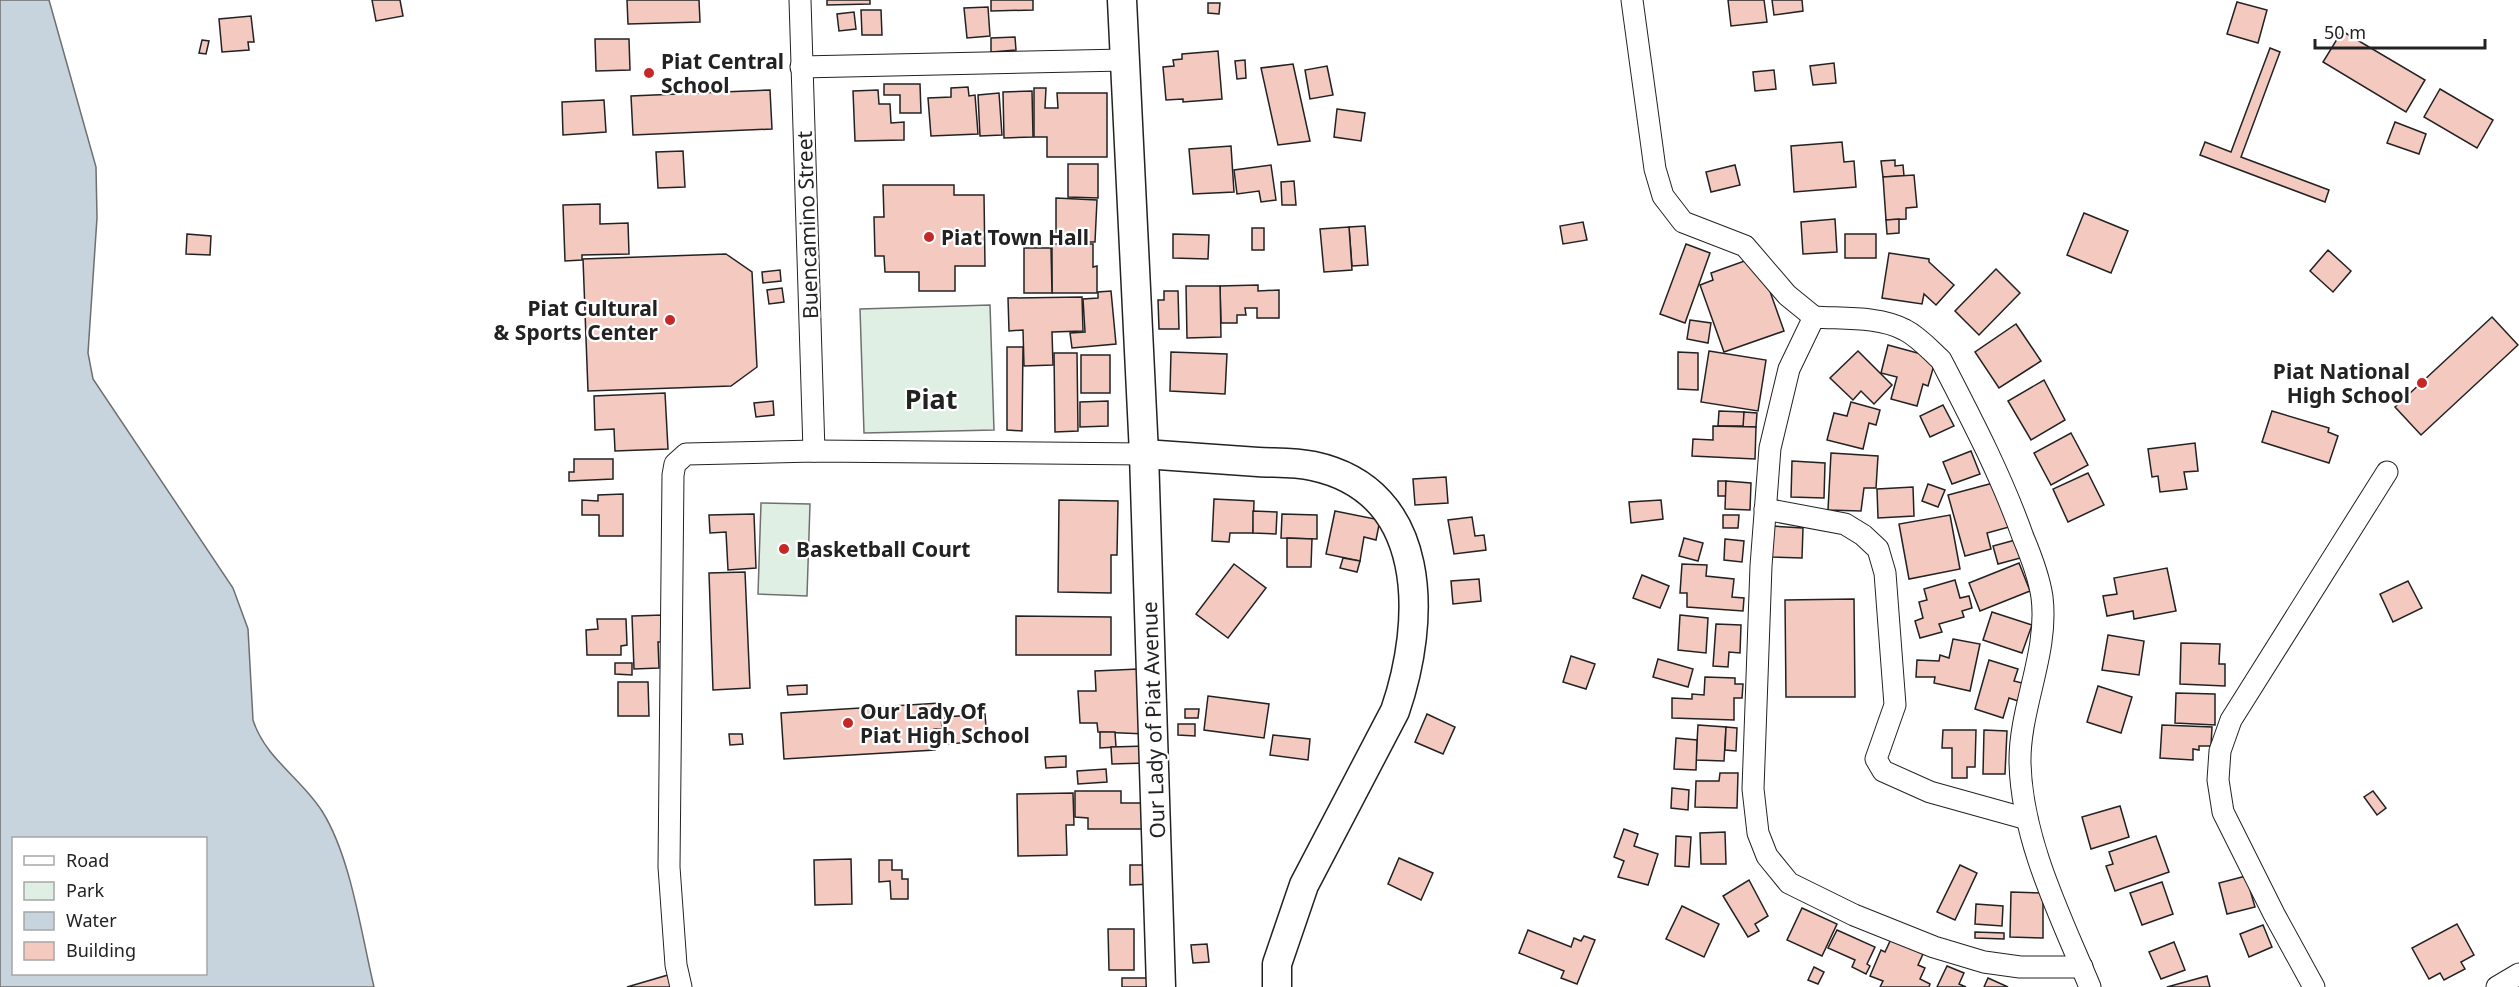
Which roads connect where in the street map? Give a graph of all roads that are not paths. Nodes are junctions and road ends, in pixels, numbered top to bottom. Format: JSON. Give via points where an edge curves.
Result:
{"nodes":[{"id":1,"x":800,"y":0,"type":"edge"},
{"id":2,"x":1122,"y":0,"type":"edge"},
{"id":3,"x":1632,"y":0,"type":"edge"},
{"id":4,"x":1124,"y":60,"type":"junction"},
{"id":5,"x":801,"y":68,"type":"junction"},
{"id":6,"x":1814,"y":317,"type":"junction"},
{"id":7,"x":814,"y":451,"type":"junction"},
{"id":8,"x":1144,"y":454,"type":"junction"},
{"id":9,"x":2387,"y":472,"type":"dead end"},
{"id":10,"x":1765,"y":509,"type":"junction"},
{"id":11,"x":2027,"y":819,"type":"junction"},
{"id":12,"x":2082,"y":967,"type":"junction"},
{"id":13,"x":2519,"y":974,"type":"edge"},
{"id":14,"x":681,"y":987,"type":"edge"},
{"id":15,"x":1161,"y":987,"type":"edge"},
{"id":16,"x":1277,"y":987,"type":"edge"},
{"id":17,"x":2090,"y":987,"type":"edge"},
{"id":18,"x":2314,"y":987,"type":"edge"},
{"id":19,"x":2497,"y":987,"type":"edge"}],
"edges":[{"from":1,"to":5,"type":"street","name":"Buencamino Street"},
{"from":2,"to":4,"type":"street","name":"Our Lady of Piat Avenue"},
{"from":3,"to":6,"type":"street","via":[[1654,169],[1663,196],[1683,222],[1744,246],[1787,295]]},
{"from":4,"to":5,"type":"street"},
{"from":4,"to":8,"type":"street","name":"Our Lady of Piat Avenue"},
{"from":5,"to":7,"type":"street","name":"Buencamino Street"},
{"from":6,"to":10,"type":"street","via":[[1787,381],[1770,448]]},
{"from":6,"to":11,"type":"street","via":[[1880,322],[1905,329],[1923,343],[1941,360],[2011,503],[2042,598],[2041,638],[2025,714],[2020,763]]},
{"from":7,"to":8,"type":"street"},
{"from":7,"to":14,"type":"street","via":[[686,454],[675,464],[669,867]]},
{"from":8,"to":15,"type":"street","name":"Our Lady of Piat Avenue"},
{"from":8,"to":16,"type":"street","via":[[1312,466],[1342,475],[1370,491],[1388,511],[1401,533],[1412,574],[1413,618],[1404,684],[1395,711],[1304,885],[1277,964]]},
{"from":9,"to":18,"type":"street","via":[[2236,711],[2220,751],[2218,780],[2223,812]]},
{"from":10,"to":11,"type":"street","via":[[1845,524],[1878,549],[1885,573],[1895,705],[1876,759],[1882,771],[1930,792]]},
{"from":10,"to":12,"type":"street","via":[[1753,789],[1758,833],[1767,856],[1789,882],[1854,915],[1934,947],[1984,962],[2020,967]]},
{"from":11,"to":12,"type":"street"},
{"from":12,"to":17,"type":"street"},
{"from":13,"to":19,"type":"street"}]}
